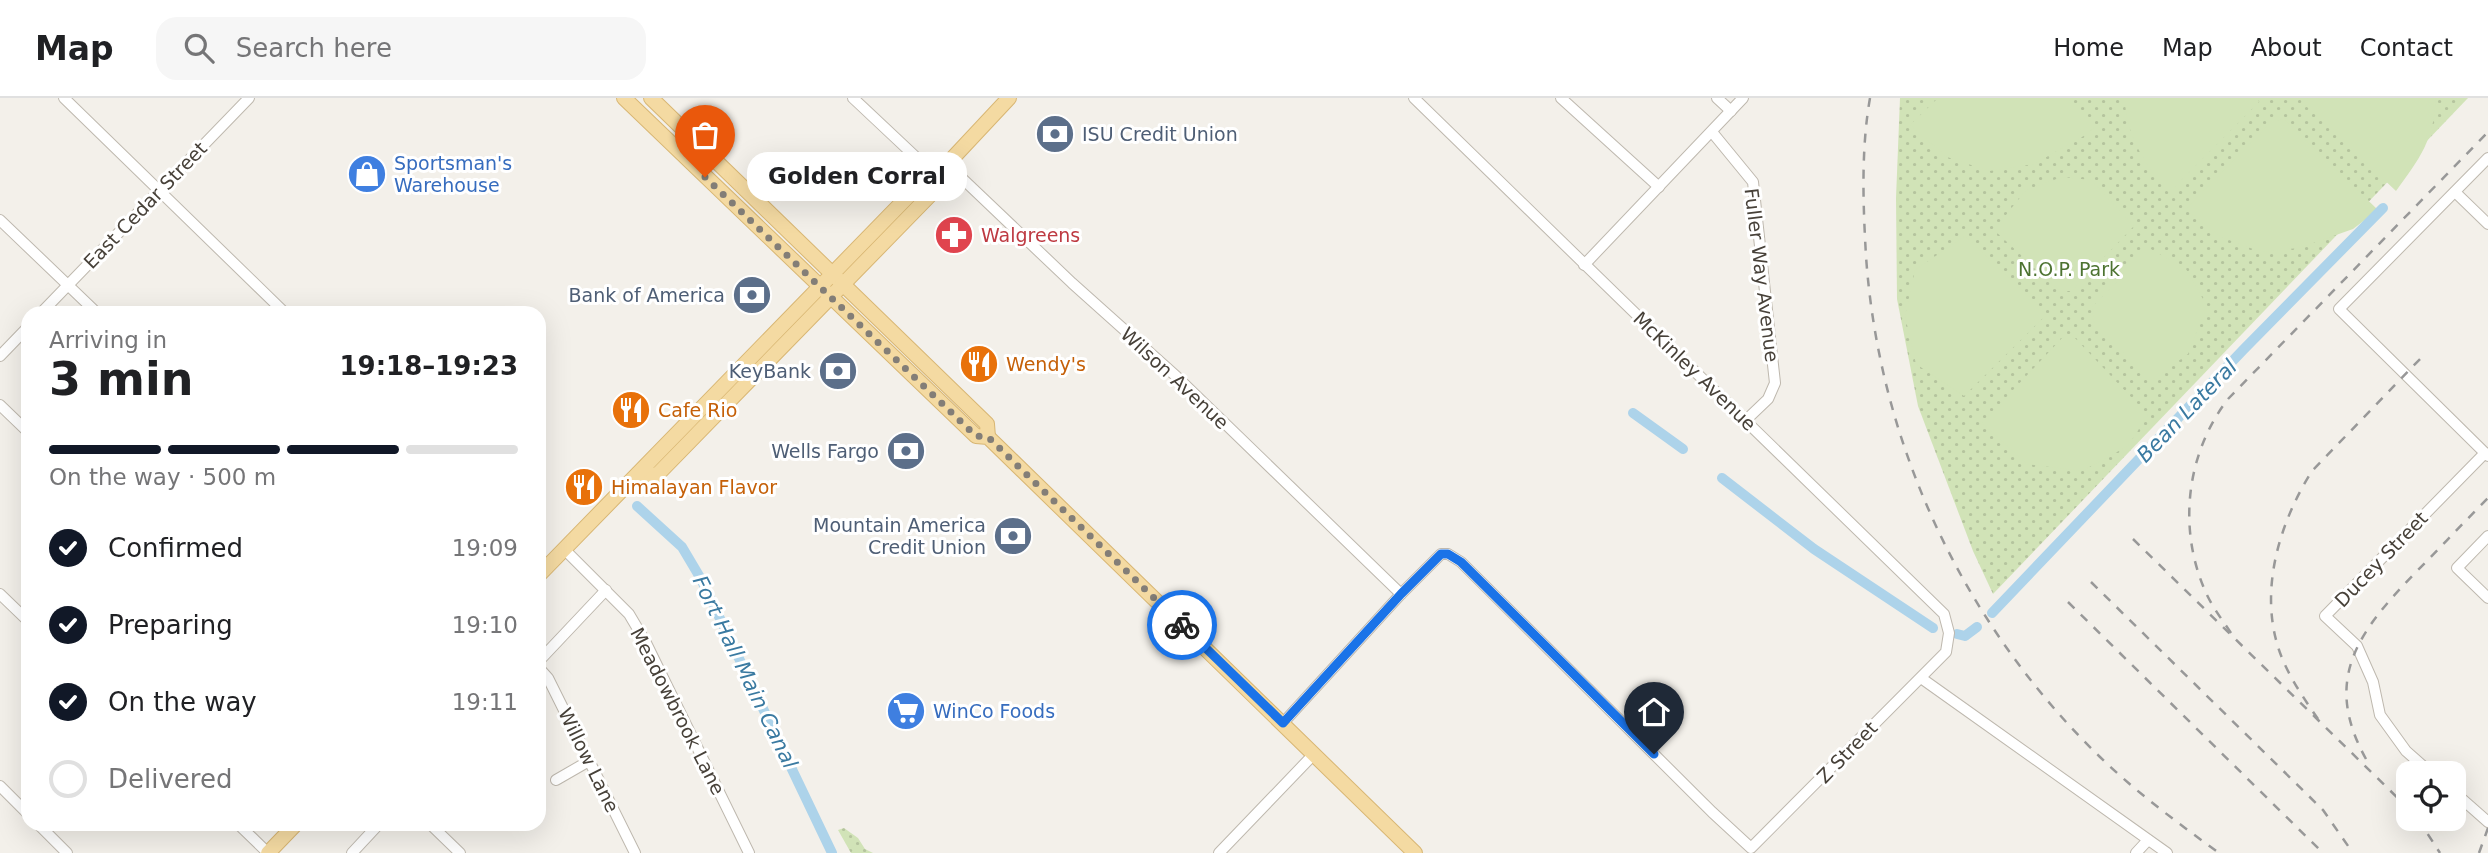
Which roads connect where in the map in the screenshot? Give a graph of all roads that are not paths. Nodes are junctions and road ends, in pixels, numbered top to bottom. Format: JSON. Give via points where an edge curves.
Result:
{"nodes":[{"id":1,"x":64,"y":98,"type":"edge"},
{"id":2,"x":249,"y":98,"type":"edge"},
{"id":3,"x":624,"y":98,"type":"edge"},
{"id":4,"x":650,"y":98,"type":"edge"},
{"id":5,"x":853,"y":98,"type":"edge"},
{"id":6,"x":1009,"y":98,"type":"edge"},
{"id":7,"x":1414,"y":98,"type":"edge"},
{"id":8,"x":1561,"y":98,"type":"edge"},
{"id":9,"x":1717,"y":98,"type":"edge"},
{"id":10,"x":1743,"y":98,"type":"edge"},
{"id":11,"x":1731,"y":111,"type":"junction"},
{"id":12,"x":1712,"y":132,"type":"junction"},
{"id":13,"x":2488,"y":158,"type":"edge"},
{"id":14,"x":947,"y":164,"type":"junction"},
{"id":15,"x":936,"y":176,"type":"junction"},
{"id":16,"x":1659,"y":187,"type":"junction"},
{"id":17,"x":159,"y":191,"type":"junction"},
{"id":18,"x":2455,"y":192,"type":"junction"},
{"id":19,"x":0,"y":220,"type":"edge"},
{"id":20,"x":2488,"y":224,"type":"edge"},
{"id":21,"x":1584,"y":265,"type":"junction"},
{"id":22,"x":838,"y":279,"type":"junction"},
{"id":23,"x":68,"y":285,"type":"junction"},
{"id":24,"x":825,"y":292,"type":"junction"},
{"id":25,"x":48,"y":306,"type":"edge"},
{"id":26,"x":90,"y":306,"type":"edge"},
{"id":27,"x":278,"y":306,"type":"edge"},
{"id":28,"x":21,"y":334,"type":"edge"},
{"id":29,"x":0,"y":356,"type":"edge"},
{"id":30,"x":0,"y":405,"type":"edge"},
{"id":31,"x":1746,"y":420,"type":"junction"},
{"id":32,"x":21,"y":425,"type":"edge"},
{"id":33,"x":988,"y":437,"type":"junction"},
{"id":34,"x":2486,"y":455,"type":"edge"},
{"id":35,"x":2488,"y":536,"type":"edge"},
{"id":36,"x":564,"y":549,"type":"junction"},
{"id":37,"x":546,"y":564,"type":"edge"},
{"id":38,"x":606,"y":590,"type":"junction"},
{"id":39,"x":0,"y":594,"type":"edge"},
{"id":40,"x":1401,"y":594,"type":"junction"},
{"id":41,"x":2488,"y":598,"type":"edge"},
{"id":42,"x":21,"y":614,"type":"edge"},
{"id":43,"x":546,"y":654,"type":"edge"},
{"id":44,"x":1943,"y":656,"type":"joint"},
{"id":45,"x":546,"y":676,"type":"edge"},
{"id":46,"x":1921,"y":678,"type":"junction"},
{"id":47,"x":1283,"y":723,"type":"junction"},
{"id":48,"x":1314,"y":754,"type":"junction"},
{"id":49,"x":589,"y":761,"type":"junction"},
{"id":50,"x":2417,"y":761,"type":"edge"},
{"id":51,"x":556,"y":780,"type":"dead end"},
{"id":52,"x":0,"y":786,"type":"edge"},
{"id":53,"x":2466,"y":803,"type":"edge"},
{"id":54,"x":21,"y":807,"type":"edge"},
{"id":55,"x":2488,"y":822,"type":"edge"},
{"id":56,"x":45,"y":831,"type":"edge"},
{"id":57,"x":245,"y":831,"type":"edge"},
{"id":58,"x":289,"y":831,"type":"edge"},
{"id":59,"x":372,"y":831,"type":"edge"},
{"id":60,"x":437,"y":831,"type":"edge"},
{"id":61,"x":2148,"y":840,"type":"junction"},
{"id":62,"x":67,"y":853,"type":"edge"},
{"id":63,"x":268,"y":853,"type":"edge"},
{"id":64,"x":352,"y":853,"type":"edge"},
{"id":65,"x":460,"y":853,"type":"edge"},
{"id":66,"x":635,"y":853,"type":"edge"},
{"id":67,"x":749,"y":853,"type":"edge"},
{"id":68,"x":1219,"y":853,"type":"edge"},
{"id":69,"x":1415,"y":853,"type":"edge"},
{"id":70,"x":2136,"y":853,"type":"edge"},
{"id":71,"x":2167,"y":853,"type":"edge"}],
"edges":[{"from":1,"to":17,"type":"street"},
{"from":2,"to":17,"type":"street","name":"East Cedar Street"},
{"from":3,"to":24,"type":"main road"},
{"from":4,"to":22,"type":"main road"},
{"from":5,"to":15,"type":"street"},
{"from":6,"to":14,"type":"main road"},
{"from":7,"to":21,"type":"street","name":"McKinley Avenue"},
{"from":8,"to":16,"type":"street"},
{"from":9,"to":11,"type":"street"},
{"from":10,"to":11,"type":"street"},
{"from":11,"to":12,"type":"street"},
{"from":12,"to":16,"type":"street"},
{"from":12,"to":31,"type":"street","name":"Fuller Way Avenue","via":[[1753,182],[1775,383],[1769,399]]},
{"from":13,"to":18,"type":"street"},
{"from":14,"to":15,"type":"main road"},
{"from":14,"to":40,"type":"street","name":"Wilson Avenue"},
{"from":15,"to":22,"type":"main road","via":[[922,182]]},
{"from":16,"to":21,"type":"street"},
{"from":17,"to":23,"type":"street","name":"East Cedar Street"},
{"from":17,"to":27,"type":"street"},
{"from":18,"to":20,"type":"street"},
{"from":18,"to":34,"type":"street","via":[[2339,309]]},
{"from":19,"to":23,"type":"street"},
{"from":21,"to":31,"type":"street","name":"McKinley Avenue"},
{"from":22,"to":24,"type":"main road"},
{"from":22,"to":33,"type":"main road","via":[[987,424]]},
{"from":23,"to":25,"type":"street","name":"East Cedar Street"},
{"from":23,"to":26,"type":"street"},
{"from":24,"to":33,"type":"main road","via":[[976,436]]},
{"from":24,"to":36,"type":"main road"},
{"from":28,"to":29,"type":"street"},
{"from":30,"to":32,"type":"street"},
{"from":31,"to":44,"type":"street","name":"McKinley Avenue","via":[[1944,614],[1949,633]]},
{"from":33,"to":47,"type":"main road"},
{"from":34,"to":50,"type":"street","name":"Ducey Street","via":[[2325,617],[2357,646],[2373,682],[2380,715]]},
{"from":35,"to":41,"type":"street","via":[[2457,568]]},
{"from":36,"to":37,"type":"main road"},
{"from":36,"to":38,"type":"street","name":"Meadowbrook Lane"},
{"from":38,"to":43,"type":"street"},
{"from":38,"to":67,"type":"street","name":"Meadowbrook Lane","via":[[645,640]]},
{"from":39,"to":42,"type":"street"},
{"from":40,"to":46,"type":"street","name":"Z Street","via":[[1441,554],[1461,562],[1751,848]]},
{"from":40,"to":47,"type":"street"},
{"from":44,"to":46,"type":"street","name":"Z Street"},
{"from":45,"to":49,"type":"street","name":"Willow Lane"},
{"from":46,"to":61,"type":"street"},
{"from":47,"to":48,"type":"main road"},
{"from":48,"to":68,"type":"street"},
{"from":48,"to":69,"type":"main road"},
{"from":49,"to":51,"type":"street"},
{"from":49,"to":66,"type":"street","name":"Willow Lane"},
{"from":52,"to":54,"type":"street"},
{"from":53,"to":55,"type":"street"},
{"from":56,"to":62,"type":"street"},
{"from":57,"to":63,"type":"street"},
{"from":58,"to":63,"type":"main road"},
{"from":59,"to":64,"type":"street"},
{"from":60,"to":65,"type":"street"},
{"from":61,"to":70,"type":"street"},
{"from":61,"to":71,"type":"street"}]}
